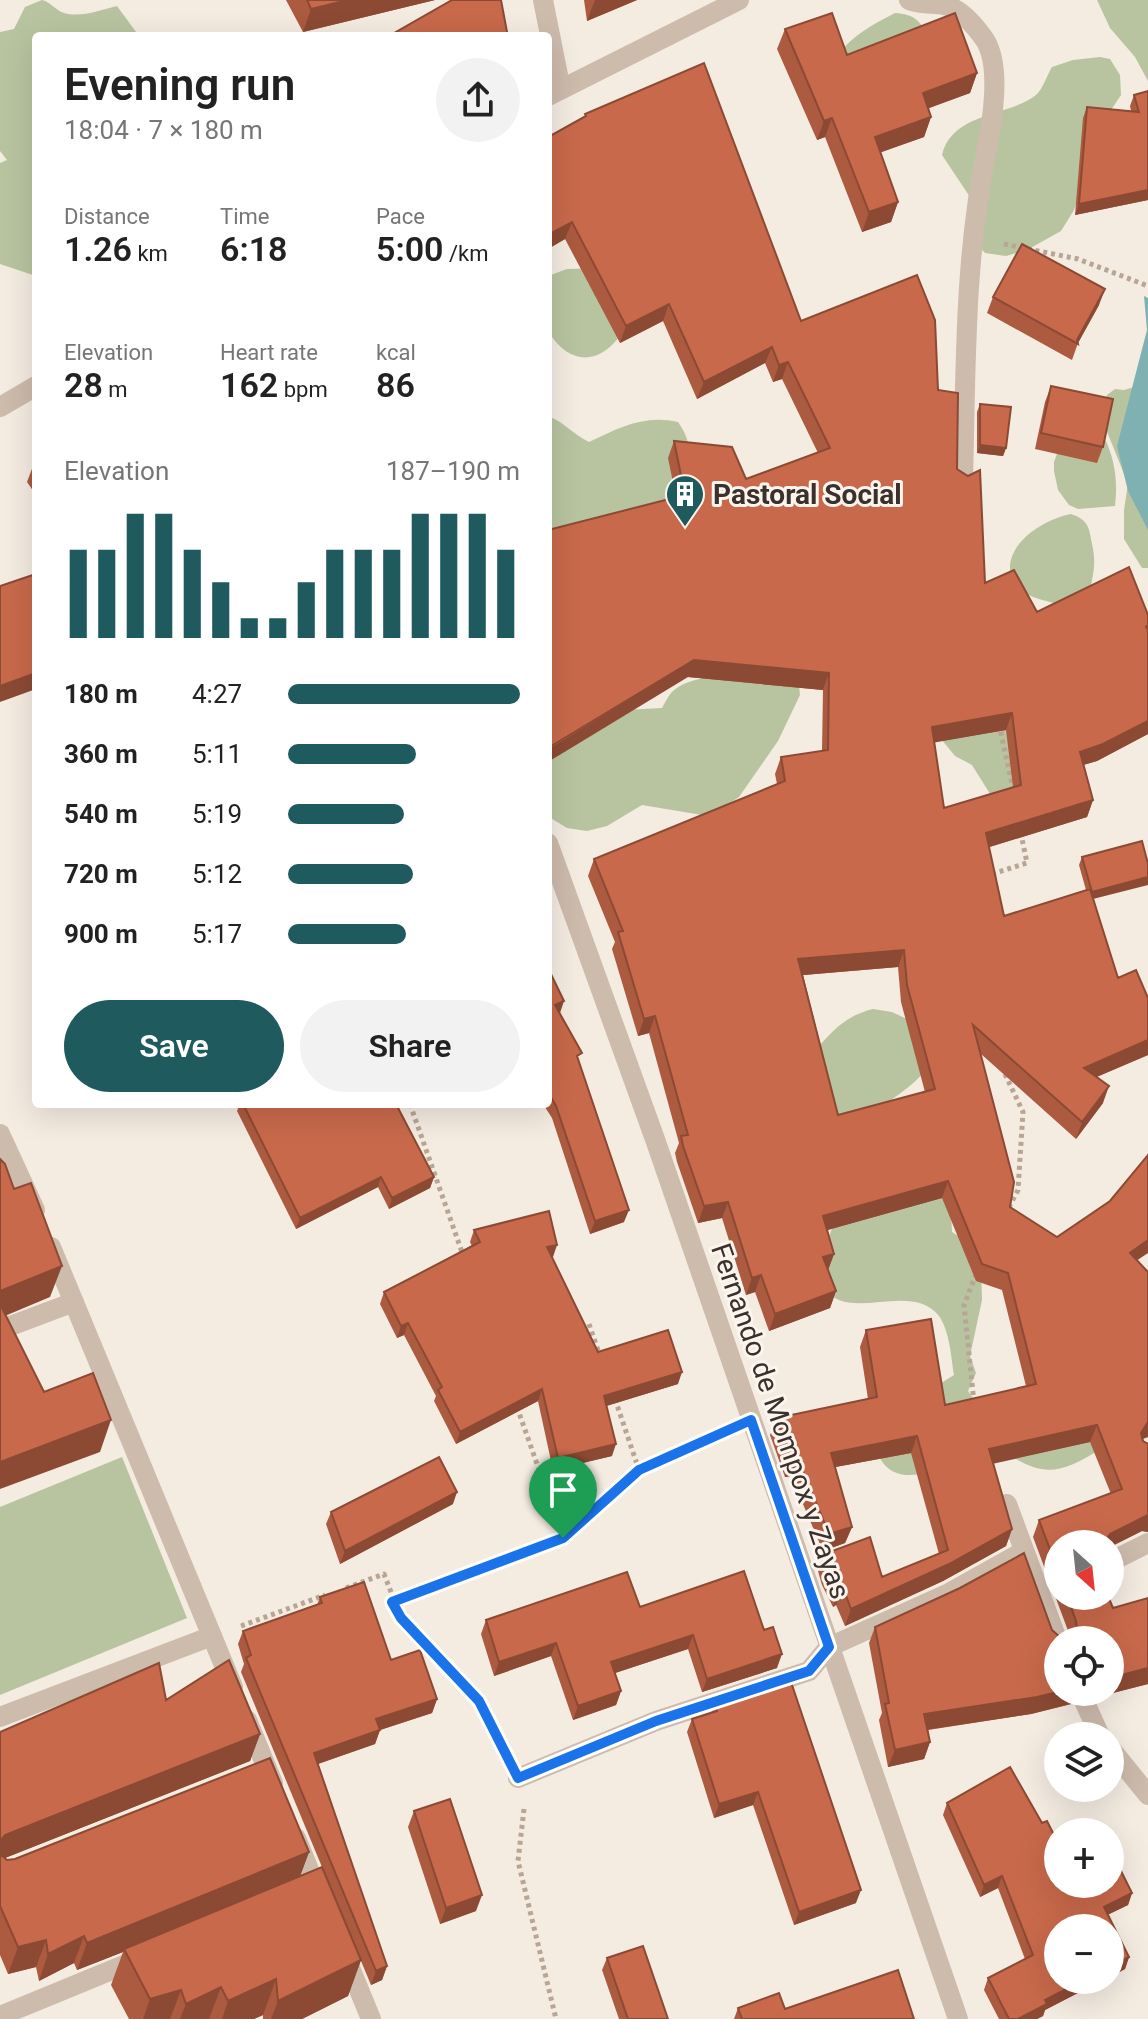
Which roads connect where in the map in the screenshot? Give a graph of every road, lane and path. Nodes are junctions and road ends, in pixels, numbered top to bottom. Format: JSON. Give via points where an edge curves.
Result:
{"nodes":[{"id":1,"x":543,"y":0,"type":"edge"},
{"id":2,"x":739,"y":0,"type":"edge"},
{"id":3,"x":909,"y":0,"type":"edge"},
{"id":4,"x":547,"y":32,"type":"edge"},
{"id":5,"x":554,"y":93,"type":"edge"},
{"id":6,"x":971,"y":237,"type":"junction"},
{"id":7,"x":1148,"y":286,"type":"edge"},
{"id":8,"x":32,"y":388,"type":"edge"},
{"id":9,"x":0,"y":407,"type":"edge"},
{"id":10,"x":963,"y":480,"type":"edge"},
{"id":11,"x":997,"y":716,"type":"edge"},
{"id":12,"x":1016,"y":803,"type":"edge"},
{"id":13,"x":1021,"y":833,"type":"edge"},
{"id":14,"x":552,"y":854,"type":"edge"},
{"id":15,"x":984,"y":876,"type":"edge"},
{"id":16,"x":1001,"y":1061,"type":"edge"},
{"id":17,"x":411,"y":1108,"type":"edge"},
{"id":18,"x":0,"y":1134,"type":"edge"},
{"id":19,"x":22,"y":1177,"type":"junction"},
{"id":20,"x":0,"y":1185,"type":"edge"},
{"id":21,"x":1005,"y":1215,"type":"edge"},
{"id":22,"x":980,"y":1266,"type":"edge"},
{"id":23,"x":468,"y":1269,"type":"edge"},
{"id":24,"x":74,"y":1302,"type":"junction"},
{"id":25,"x":589,"y":1324,"type":"dead end"},
{"id":26,"x":0,"y":1330,"type":"edge"},
{"id":27,"x":604,"y":1368,"type":"edge"},
{"id":28,"x":614,"y":1397,"type":"edge"},
{"id":29,"x":515,"y":1404,"type":"edge"},
{"id":30,"x":975,"y":1410,"type":"edge"},
{"id":31,"x":751,"y":1420,"type":"junction"},
{"id":32,"x":639,"y":1470,"type":"junction"},
{"id":33,"x":1007,"y":1504,"type":"edge"},
{"id":34,"x":563,"y":1538,"type":"junction"},
{"id":35,"x":1148,"y":1543,"type":"edge"},
{"id":36,"x":1024,"y":1551,"type":"junction"},
{"id":37,"x":1124,"y":1555,"type":"edge"},
{"id":38,"x":1044,"y":1584,"type":"edge"},
{"id":39,"x":341,"y":1590,"type":"edge"},
{"id":40,"x":327,"y":1595,"type":"edge"},
{"id":41,"x":392,"y":1602,"type":"junction"},
{"id":42,"x":212,"y":1636,"type":"junction"},
{"id":43,"x":829,"y":1647,"type":"junction"},
{"id":44,"x":0,"y":1717,"type":"edge"},
{"id":45,"x":1124,"y":1765,"type":"edge"},
{"id":46,"x":518,"y":1778,"type":"junction"},
{"id":47,"x":1148,"y":1795,"type":"edge"},
{"id":48,"x":158,"y":1951,"type":"edge"},
{"id":49,"x":0,"y":2016,"type":"edge"},
{"id":50,"x":371,"y":2019,"type":"edge"},
{"id":51,"x":556,"y":2019,"type":"edge"},
{"id":52,"x":958,"y":2019,"type":"edge"}],
"edges":[{"from":1,"to":4,"type":"street"},
{"from":2,"to":5,"type":"street"},
{"from":3,"to":6,"type":"street","via":[[947,5],[987,42],[994,77],[991,127]]},
{"from":6,"to":7,"type":"path","via":[[1078,259]]},
{"from":6,"to":10,"type":"street"},
{"from":8,"to":9,"type":"street"},
{"from":11,"to":12,"type":"path"},
{"from":13,"to":15,"type":"path","via":[[1027,863]]},
{"from":14,"to":31,"type":"street","name":"Fernando de Mompox y Zayas"},
{"from":16,"to":21,"type":"path","via":[[1023,1112],[1018,1190]]},
{"from":17,"to":23,"type":"path"},
{"from":18,"to":19,"type":"street"},
{"from":19,"to":20,"type":"street"},
{"from":19,"to":24,"type":"street"},
{"from":22,"to":30,"type":"path","via":[[964,1305]]},
{"from":24,"to":26,"type":"street"},
{"from":24,"to":42,"type":"street"},
{"from":25,"to":27,"type":"path"},
{"from":28,"to":32,"type":"path"},
{"from":29,"to":34,"type":"path"},
{"from":31,"to":32,"type":"path"},
{"from":31,"to":43,"type":"street","name":"Fernando de Mompox y Zayas"},
{"from":32,"to":34,"type":"path"},
{"from":33,"to":36,"type":"street"},
{"from":34,"to":41,"type":"path"},
{"from":35,"to":37,"type":"street"},
{"from":36,"to":38,"type":"street"},
{"from":36,"to":43,"type":"street","via":[[949,1593]]},
{"from":39,"to":41,"type":"path","via":[[384,1574]]},
{"from":40,"to":42,"type":"path"},
{"from":41,"to":46,"type":"path","via":[[479,1701]]},
{"from":42,"to":44,"type":"street"},
{"from":42,"to":50,"type":"street","via":[[260,1771],[282,1805],[309,1889],[331,1923]]},
{"from":43,"to":46,"type":"street","via":[[809,1671],[656,1721]]},
{"from":43,"to":52,"type":"street","name":"Fernando de Mompox y Zayas"},
{"from":45,"to":47,"type":"street"},
{"from":46,"to":51,"type":"path","via":[[525,1801],[518,1861]]},
{"from":48,"to":49,"type":"street"}]}
